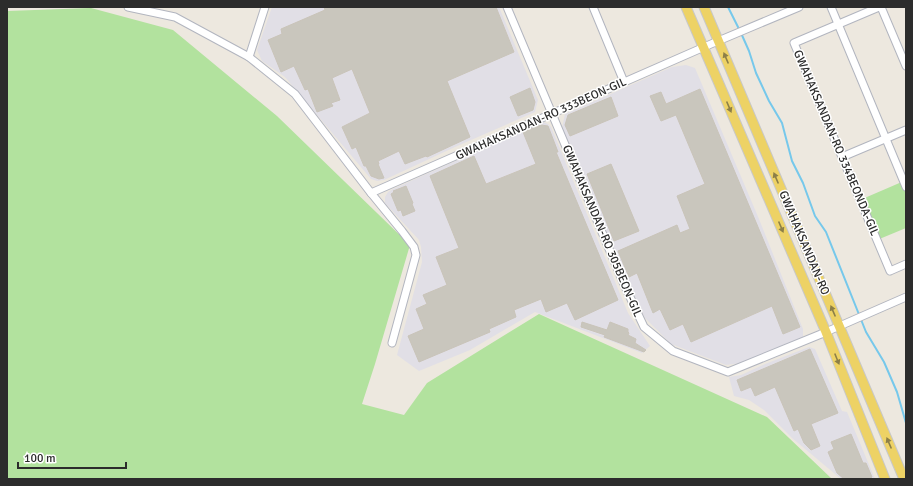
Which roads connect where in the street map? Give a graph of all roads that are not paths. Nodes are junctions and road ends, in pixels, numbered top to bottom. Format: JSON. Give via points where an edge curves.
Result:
{"nodes":[{"id":1,"x":128,"y":7,"type":"edge"},
{"id":2,"x":265,"y":7,"type":"edge"},
{"id":3,"x":507,"y":7,"type":"edge"},
{"id":4,"x":593,"y":7,"type":"edge"},
{"id":5,"x":686,"y":7,"type":"edge"},
{"id":6,"x":704,"y":7,"type":"edge"},
{"id":7,"x":799,"y":7,"type":"edge"},
{"id":8,"x":831,"y":7,"type":"edge"},
{"id":9,"x":880,"y":7,"type":"edge"},
{"id":10,"x":838,"y":24,"type":"junction"},
{"id":11,"x":711,"y":44,"type":"junction"},
{"id":12,"x":249,"y":57,"type":"junction"},
{"id":13,"x":906,"y":66,"type":"edge"},
{"id":14,"x":624,"y":82,"type":"junction"},
{"id":15,"x":552,"y":114,"type":"junction"},
{"id":16,"x":906,"y":130,"type":"edge"},
{"id":17,"x":886,"y":138,"type":"junction"},
{"id":18,"x":842,"y":157,"type":"junction"},
{"id":19,"x":906,"y":187,"type":"edge"},
{"id":20,"x":371,"y":193,"type":"junction"},
{"id":21,"x":906,"y":264,"type":"edge"},
{"id":22,"x":906,"y":297,"type":"edge"},
{"id":23,"x":833,"y":329,"type":"junction"},
{"id":24,"x":392,"y":343,"type":"dead end"},
{"id":25,"x":886,"y":479,"type":"edge"},
{"id":26,"x":904,"y":479,"type":"edge"}],
"edges":[{"from":1,"to":12,"type":"street","via":[[175,17]]},
{"from":2,"to":12,"type":"street"},
{"from":3,"to":15,"type":"street","name":"GWAHAKSANDAN-RO 305BEON-GIL"},
{"from":4,"to":14,"type":"street"},
{"from":5,"to":11,"type":"main road","name":"GWAHAKSANDAN-RO"},
{"from":6,"to":11,"type":"main road","name":"GWAHAKSANDAN-RO"},
{"from":7,"to":11,"type":"street","name":"GWAHAKSANDAN-RO 333BEON-GIL"},
{"from":8,"to":10,"type":"street"},
{"from":9,"to":10,"type":"street"},
{"from":9,"to":13,"type":"street"},
{"from":10,"to":17,"type":"street"},
{"from":10,"to":18,"type":"street","name":"GWAHAKSANDAN-RO 334BEONDA-GIL","via":[[794,43]]},
{"from":11,"to":14,"type":"street","name":"GWAHAKSANDAN-RO 333BEON-GIL"},
{"from":11,"to":23,"type":"main road","name":"GWAHAKSANDAN-RO","one_way":true},
{"from":23,"to":11,"type":"main road","name":"GWAHAKSANDAN-RO","one_way":true},
{"from":12,"to":20,"type":"street","via":[[295,94]]},
{"from":14,"to":15,"type":"street","name":"GWAHAKSANDAN-RO 333BEON-GIL"},
{"from":15,"to":20,"type":"street","name":"GWAHAKSANDAN-RO 333BEON-GIL"},
{"from":15,"to":23,"type":"street","name":"GWAHAKSANDAN-RO 305BEON-GIL","via":[[644,327],[673,352],[728,372]]},
{"from":16,"to":17,"type":"street"},
{"from":17,"to":18,"type":"street"},
{"from":17,"to":19,"type":"street"},
{"from":18,"to":21,"type":"street","name":"GWAHAKSANDAN-RO 334BEONDA-GIL","via":[[890,271]]},
{"from":20,"to":24,"type":"street","via":[[414,247],[416,255]]},
{"from":22,"to":23,"type":"street","name":"GWAHAKSANDAN-RO 305BEON-GIL"},
{"from":23,"to":25,"type":"main road","name":"GWAHAKSANDAN-RO","one_way":true},
{"from":26,"to":23,"type":"main road","name":"GWAHAKSANDAN-RO","one_way":true}]}
